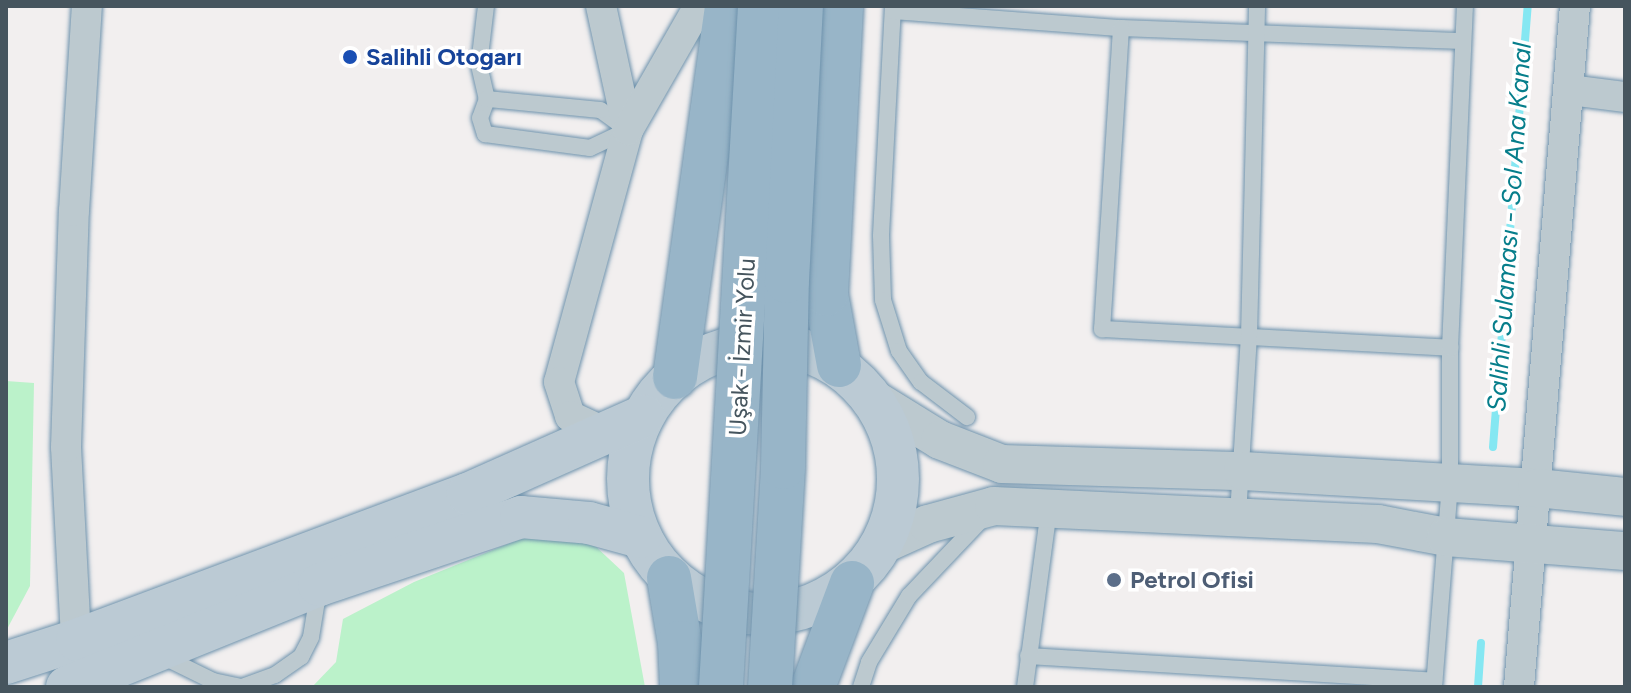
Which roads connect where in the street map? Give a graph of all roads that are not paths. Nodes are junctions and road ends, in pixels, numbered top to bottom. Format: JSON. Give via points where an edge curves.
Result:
{"nodes":[{"id":1,"x":87,"y":6,"type":"edge"},
{"id":2,"x":486,"y":6,"type":"edge"},
{"id":3,"x":601,"y":6,"type":"edge"},
{"id":4,"x":699,"y":6,"type":"edge"},
{"id":5,"x":727,"y":6,"type":"edge"},
{"id":6,"x":760,"y":6,"type":"edge"},
{"id":7,"x":801,"y":6,"type":"edge"},
{"id":8,"x":841,"y":6,"type":"edge"},
{"id":9,"x":1257,"y":6,"type":"edge"},
{"id":10,"x":1465,"y":6,"type":"edge"},
{"id":11,"x":1575,"y":6,"type":"edge"},
{"id":12,"x":893,"y":9,"type":"edge"},
{"id":13,"x":1121,"y":28,"type":"junction"},
{"id":14,"x":1256,"y":32,"type":"junction"},
{"id":15,"x":1463,"y":41,"type":"junction"},
{"id":16,"x":1570,"y":90,"type":"junction"},
{"id":17,"x":1625,"y":97,"type":"edge"},
{"id":18,"x":487,"y":99,"type":"junction"},
{"id":19,"x":628,"y":130,"type":"junction"},
{"id":20,"x":1249,"y":336,"type":"junction"},
{"id":21,"x":1450,"y":348,"type":"junction"},
{"id":22,"x":839,"y":365,"type":"junction"},
{"id":23,"x":675,"y":377,"type":"junction"},
{"id":24,"x":875,"y":400,"type":"junction"},
{"id":25,"x":643,"y":416,"type":"junction"},
{"id":26,"x":967,"y":417,"type":"dead end"},
{"id":27,"x":604,"y":432,"type":"junction"},
{"id":28,"x":1243,"y":471,"type":"junction"},
{"id":29,"x":1450,"y":485,"type":"junction"},
{"id":30,"x":1537,"y":488,"type":"junction"},
{"id":31,"x":1625,"y":497,"type":"edge"},
{"id":32,"x":994,"y":506,"type":"junction"},
{"id":33,"x":1049,"y":510,"type":"junction"},
{"id":34,"x":1238,"y":515,"type":"junction"},
{"id":35,"x":640,"y":537,"type":"junction"},
{"id":36,"x":1446,"y":537,"type":"junction"},
{"id":37,"x":884,"y":544,"type":"junction"},
{"id":38,"x":1533,"y":545,"type":"junction"},
{"id":39,"x":1625,"y":551,"type":"edge"},
{"id":40,"x":669,"y":578,"type":"junction"},
{"id":41,"x":852,"y":583,"type":"junction"},
{"id":42,"x":319,"y":585,"type":"junction"},
{"id":43,"x":77,"y":640,"type":"junction"},
{"id":44,"x":155,"y":652,"type":"junction"},
{"id":45,"x":1028,"y":656,"type":"junction"},
{"id":46,"x":6,"y":663,"type":"edge"},
{"id":47,"x":1434,"y":684,"type":"edge"},
{"id":48,"x":73,"y":686,"type":"edge"},
{"id":49,"x":242,"y":687,"type":"edge"},
{"id":50,"x":682,"y":687,"type":"edge"},
{"id":51,"x":721,"y":687,"type":"edge"},
{"id":52,"x":770,"y":687,"type":"edge"},
{"id":53,"x":813,"y":687,"type":"edge"},
{"id":54,"x":861,"y":687,"type":"edge"},
{"id":55,"x":1025,"y":687,"type":"edge"},
{"id":56,"x":1519,"y":687,"type":"edge"}],
"edges":[{"from":1,"to":43,"type":"street","via":[[66,447]]},
{"from":2,"to":18,"type":"lane","via":[[479,65]]},
{"from":3,"to":19,"type":"street"},
{"from":4,"to":19,"type":"street"},
{"from":5,"to":23,"type":"highway"},
{"from":6,"to":51,"type":"highway","name":"Uşak - İzmir Yolu","bridge":true},
{"from":7,"to":52,"type":"highway","name":"Uşak - İzmir Yolu","bridge":true},
{"from":8,"to":22,"type":"highway","via":[[826,294]]},
{"from":9,"to":14,"type":"lane"},
{"from":10,"to":15,"type":"lane"},
{"from":11,"to":16,"type":"street"},
{"from":12,"to":13,"type":"lane"},
{"from":12,"to":26,"type":"lane","via":[[881,236],[883,300],[899,351],[921,382]]},
{"from":13,"to":14,"type":"lane"},
{"from":13,"to":20,"type":"lane","via":[[1102,329]]},
{"from":14,"to":15,"type":"lane"},
{"from":14,"to":20,"type":"lane"},
{"from":15,"to":21,"type":"lane"},
{"from":16,"to":17,"type":"street"},
{"from":16,"to":30,"type":"street"},
{"from":18,"to":19,"type":"lane","via":[[600,110]]},
{"from":18,"to":19,"type":"lane","via":[[480,118],[485,134],[590,148]]},
{"from":19,"to":27,"type":"street","via":[[559,382],[570,416]]},
{"from":20,"to":21,"type":"lane"},
{"from":20,"to":28,"type":"lane"},
{"from":21,"to":29,"type":"lane"},
{"from":22,"to":23,"type":"main road","via":[[799,348],[755,344],[712,354]]},
{"from":22,"to":24,"type":"main road"},
{"from":23,"to":25,"type":"main road"},
{"from":24,"to":28,"type":"street","via":[[940,440],[1002,464]]},
{"from":24,"to":37,"type":"main road","via":[[896,446],[899,496]]},
{"from":25,"to":27,"type":"main road"},
{"from":25,"to":35,"type":"main road","via":[[630,456],[629,483]]},
{"from":27,"to":43,"type":"main road","via":[[468,494]]},
{"from":28,"to":29,"type":"street"},
{"from":28,"to":34,"type":"lane"},
{"from":29,"to":30,"type":"street"},
{"from":29,"to":36,"type":"lane"},
{"from":30,"to":31,"type":"street"},
{"from":30,"to":38,"type":"street"},
{"from":32,"to":33,"type":"street"},
{"from":32,"to":37,"type":"street","via":[[928,524]]},
{"from":32,"to":54,"type":"lane","via":[[909,596],[869,662]]},
{"from":33,"to":34,"type":"street"},
{"from":33,"to":45,"type":"lane"},
{"from":34,"to":36,"type":"street","via":[[1378,524]]},
{"from":35,"to":40,"type":"main road"},
{"from":35,"to":42,"type":"main road","via":[[589,523],[521,517]]},
{"from":36,"to":38,"type":"street"},
{"from":36,"to":47,"type":"lane"},
{"from":37,"to":41,"type":"main road"},
{"from":38,"to":39,"type":"street"},
{"from":38,"to":56,"type":"street"},
{"from":40,"to":41,"type":"main road","via":[[711,606],[760,616],[809,608]]},
{"from":40,"to":50,"type":"highway"},
{"from":41,"to":53,"type":"highway"},
{"from":42,"to":44,"type":"main road"},
{"from":42,"to":49,"type":"lane","via":[[311,637],[301,657],[275,675]]},
{"from":43,"to":46,"type":"main road"},
{"from":43,"to":48,"type":"street"},
{"from":44,"to":48,"type":"main road"},
{"from":44,"to":49,"type":"lane","via":[[213,681]]},
{"from":45,"to":47,"type":"lane"},
{"from":45,"to":55,"type":"lane"}]}
